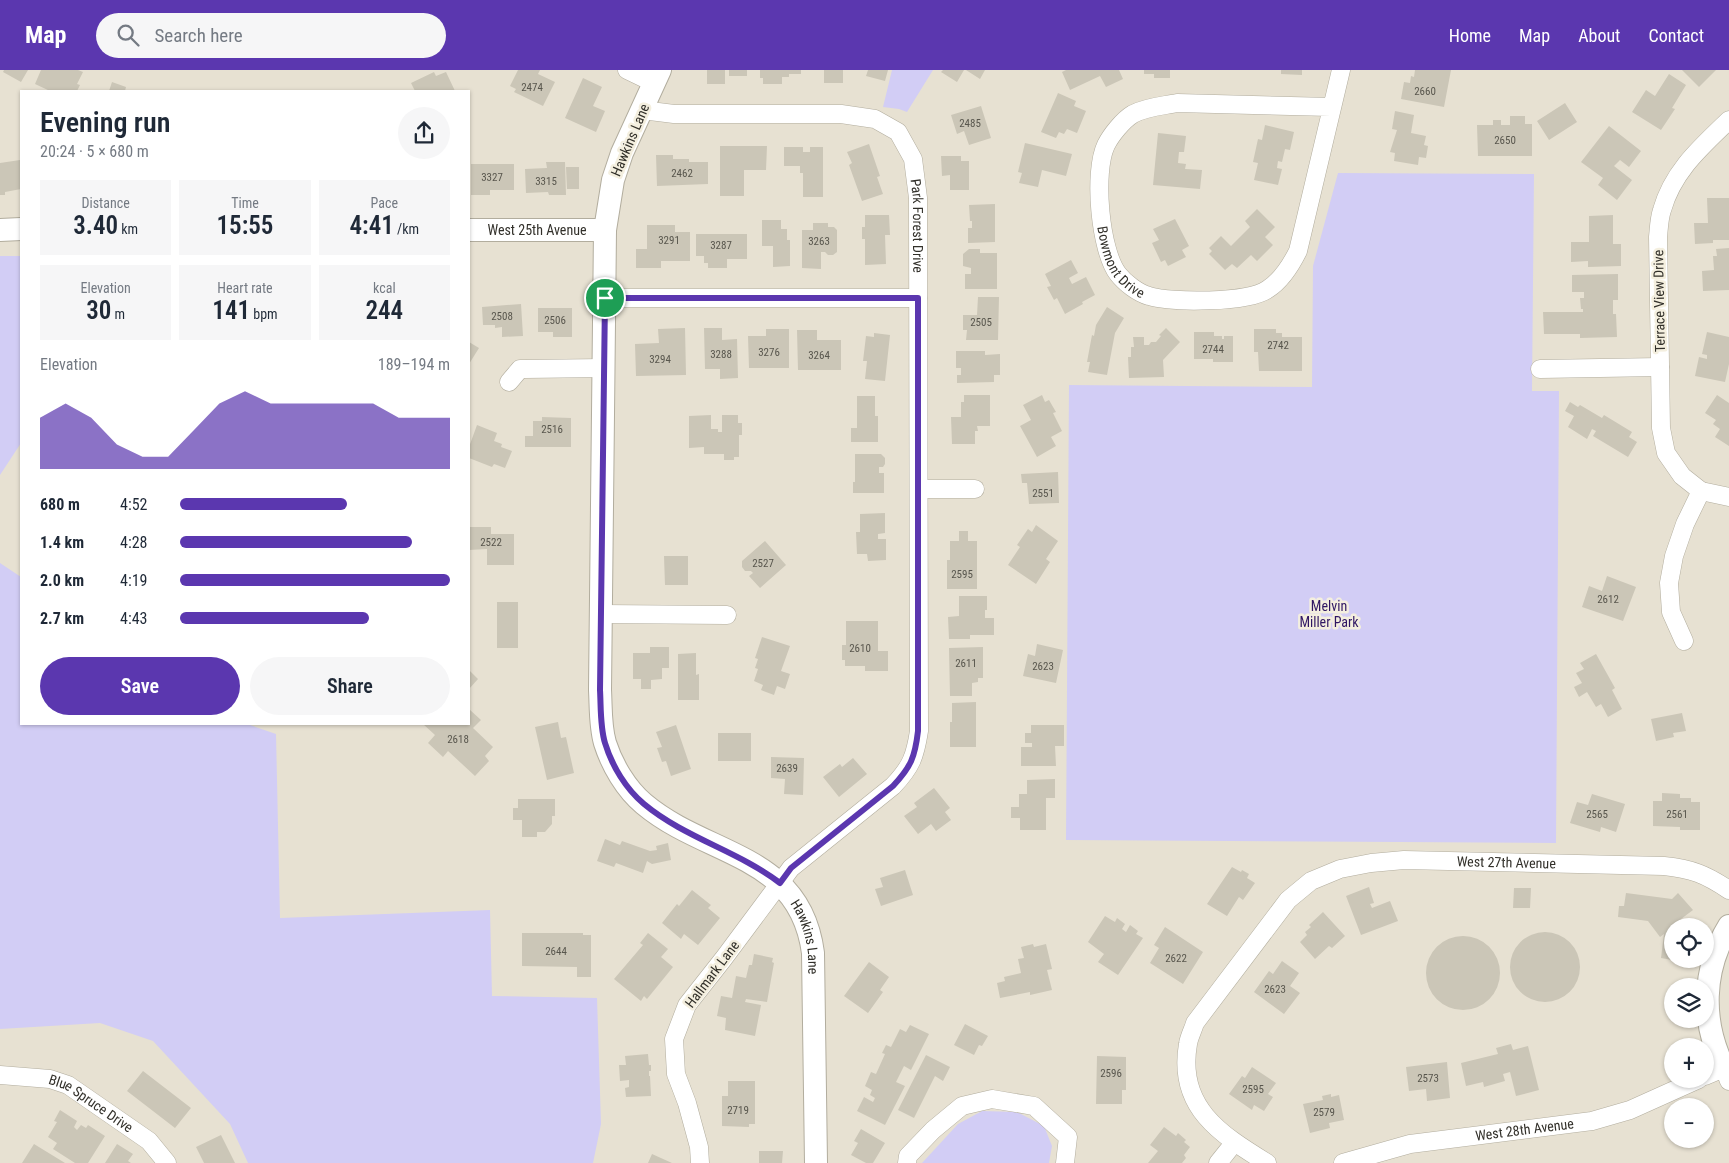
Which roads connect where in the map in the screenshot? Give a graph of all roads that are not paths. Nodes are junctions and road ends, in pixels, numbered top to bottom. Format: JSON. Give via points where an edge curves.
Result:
{"nodes":[{"id":1,"x":627,"y":70,"type":"edge"},
{"id":2,"x":1341,"y":70,"type":"edge"},
{"id":3,"x":657,"y":76,"type":"edge"},
{"id":4,"x":1331,"y":106,"type":"junction"},
{"id":5,"x":642,"y":110,"type":"junction"},
{"id":6,"x":1729,"y":120,"type":"edge"},
{"id":7,"x":20,"y":229,"type":"edge"},
{"id":8,"x":0,"y":230,"type":"edge"},
{"id":9,"x":470,"y":230,"type":"edge"},
{"id":10,"x":605,"y":230,"type":"junction"},
{"id":11,"x":605,"y":298,"type":"junction"},
{"id":12,"x":918,"y":298,"type":"junction"},
{"id":13,"x":1660,"y":367,"type":"junction"},
{"id":14,"x":604,"y":368,"type":"junction"},
{"id":15,"x":1540,"y":368,"type":"dead end"},
{"id":16,"x":509,"y":382,"type":"dead end"},
{"id":17,"x":974,"y":488,"type":"dead end"},
{"id":18,"x":918,"y":489,"type":"junction"},
{"id":19,"x":1701,"y":491,"type":"junction"},
{"id":20,"x":1729,"y":497,"type":"edge"},
{"id":21,"x":601,"y":614,"type":"junction"},
{"id":22,"x":727,"y":615,"type":"dead end"},
{"id":23,"x":1684,"y":641,"type":"dead end"},
{"id":24,"x":780,"y":883,"type":"junction"},
{"id":25,"x":1729,"y":890,"type":"edge"},
{"id":26,"x":1729,"y":926,"type":"edge"},
{"id":27,"x":1722,"y":1073,"type":"edge"},
{"id":28,"x":0,"y":1075,"type":"edge"},
{"id":29,"x":1679,"y":1088,"type":"edge"},
{"id":30,"x":1234,"y":1143,"type":"junction"},
{"id":31,"x":167,"y":1163,"type":"edge"},
{"id":32,"x":700,"y":1163,"type":"edge"},
{"id":33,"x":816,"y":1163,"type":"edge"},
{"id":34,"x":907,"y":1163,"type":"edge"},
{"id":35,"x":1066,"y":1163,"type":"edge"},
{"id":36,"x":1218,"y":1163,"type":"edge"},
{"id":37,"x":1267,"y":1163,"type":"edge"},
{"id":38,"x":1343,"y":1163,"type":"edge"}],
"edges":[{"from":1,"to":3,"type":"street"},
{"from":2,"to":4,"type":"street","name":"Bowmont Drive"},
{"from":3,"to":5,"type":"street","name":"Hawkins Lane"},
{"from":4,"to":4,"type":"street","name":"Bowmont Drive","via":[[1298,251],[1292,264],[1267,290],[1234,300],[1164,299],[1147,296],[1118,275],[1110,262],[1102,234],[1100,164],[1118,127],[1132,115],[1152,107],[1177,103]]},
{"from":5,"to":10,"type":"street","name":"Hawkins Lane","via":[[612,180]]},
{"from":5,"to":12,"type":"street","name":"Park Forest Drive","via":[[674,114],[841,114],[875,119],[898,132],[913,159],[917,189]]},
{"from":6,"to":13,"type":"street","name":"Terrace View Drive","via":[[1688,160],[1672,183],[1662,211],[1658,237]]},
{"from":7,"to":8,"type":"street"},
{"from":9,"to":10,"type":"street","name":"West 25th Avenue"},
{"from":10,"to":11,"type":"street","name":"Hawkins Lane"},
{"from":11,"to":12,"type":"street"},
{"from":11,"to":14,"type":"street","name":"Hawkins Lane"},
{"from":12,"to":18,"type":"street","name":"Park Forest Drive"},
{"from":13,"to":15,"type":"street"},
{"from":13,"to":19,"type":"street","name":"Terrace View Drive","via":[[1661,428],[1666,453],[1682,476]]},
{"from":14,"to":16,"type":"street","via":[[525,368]]},
{"from":14,"to":21,"type":"street","name":"Hawkins Lane"},
{"from":17,"to":18,"type":"street"},
{"from":18,"to":24,"type":"street","name":"Park Forest Drive","via":[[918,731],[915,754],[893,786],[791,868]]},
{"from":19,"to":20,"type":"street","name":"Terrace View Drive"},
{"from":19,"to":23,"type":"street","via":[[1674,556],[1670,583],[1671,612]]},
{"from":21,"to":22,"type":"street"},
{"from":21,"to":24,"type":"street","name":"Hawkins Lane","via":[[600,690],[605,742],[629,789],[670,822],[760,868]]},
{"from":24,"to":32,"type":"street","name":"Hallmark Lane","via":[[687,1004],[674,1039],[676,1074],[697,1138]]},
{"from":24,"to":33,"type":"street","name":"Hawkins Lane","via":[[804,916],[812,944]]},
{"from":25,"to":30,"type":"street","name":"West 27th Avenue","via":[[1688,869],[1664,866],[1404,860],[1340,869],[1311,880],[1288,900],[1195,1022],[1188,1044],[1186,1070],[1190,1091],[1214,1126]]},
{"from":26,"to":27,"type":"street","via":[[1715,955],[1707,1002],[1709,1025]]},
{"from":28,"to":31,"type":"street","name":"Blue Spruce Drive","via":[[50,1079],[68,1085],[149,1141]]},
{"from":29,"to":38,"type":"street","name":"West 28th Avenue","via":[[1630,1110],[1592,1121],[1410,1144]]},
{"from":30,"to":36,"type":"street"},
{"from":30,"to":37,"type":"street","name":"West 27th Avenue"},
{"from":34,"to":35,"type":"street","via":[[908,1156],[933,1130],[962,1106],[992,1099],[1034,1106],[1068,1137]]}]}
